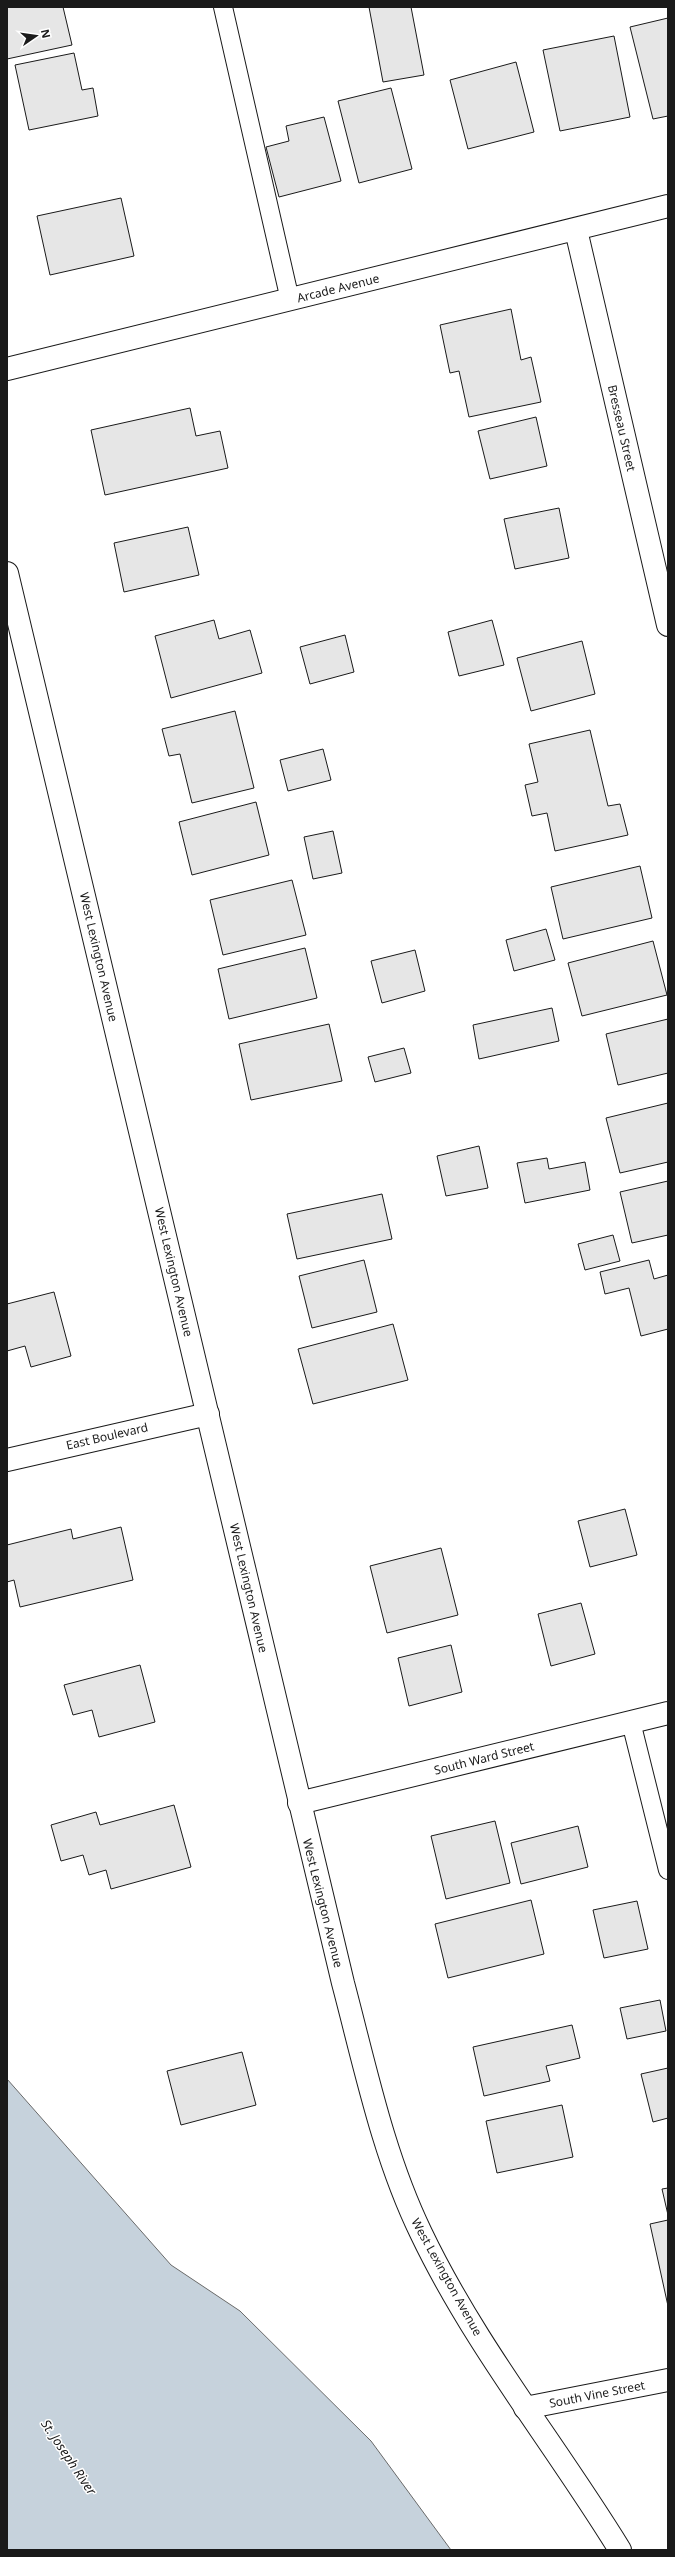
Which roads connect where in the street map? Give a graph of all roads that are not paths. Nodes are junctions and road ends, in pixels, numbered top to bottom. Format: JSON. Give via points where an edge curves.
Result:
{"nodes":[{"id":1,"x":223,"y":7,"type":"edge"},
{"id":2,"x":668,"y":206,"type":"edge"},
{"id":3,"x":576,"y":230,"type":"junction"},
{"id":4,"x":290,"y":300,"type":"junction"},
{"id":5,"x":7,"y":369,"type":"edge"},
{"id":6,"x":7,"y":573,"type":"edge"},
{"id":7,"x":668,"y":625,"type":"edge"},
{"id":8,"x":208,"y":1414,"type":"junction"},
{"id":9,"x":7,"y":1460,"type":"edge"},
{"id":10,"x":668,"y":1713,"type":"edge"},
{"id":11,"x":631,"y":1722,"type":"junction"},
{"id":12,"x":299,"y":1803,"type":"junction"},
{"id":13,"x":668,"y":1870,"type":"edge"},
{"id":14,"x":668,"y":2380,"type":"edge"},
{"id":15,"x":525,"y":2408,"type":"junction"},
{"id":16,"x":620,"y":2550,"type":"edge"}],
"edges":[{"from":1,"to":4,"type":"lane"},
{"from":2,"to":3,"type":"main road","name":"Arcade Avenue"},
{"from":3,"to":4,"type":"main road","name":"Arcade Avenue"},
{"from":3,"to":7,"type":"main road","name":"Bresseau Street"},
{"from":4,"to":5,"type":"main road","name":"Arcade Avenue"},
{"from":6,"to":8,"type":"main road","name":"West Lexington Avenue"},
{"from":8,"to":9,"type":"main road","name":"East Boulevard"},
{"from":8,"to":12,"type":"main road","name":"West Lexington Avenue"},
{"from":10,"to":11,"type":"main road","name":"South Ward Street"},
{"from":11,"to":12,"type":"main road","name":"South Ward Street"},
{"from":11,"to":13,"type":"lane"},
{"from":12,"to":15,"type":"main road","name":"West Lexington Avenue","via":[[349,2005],[394,2166],[428,2246],[465,2315]]},
{"from":14,"to":15,"type":"main road","name":"South Vine Street"},
{"from":15,"to":16,"type":"main road","name":"West Lexington Avenue"}]}
